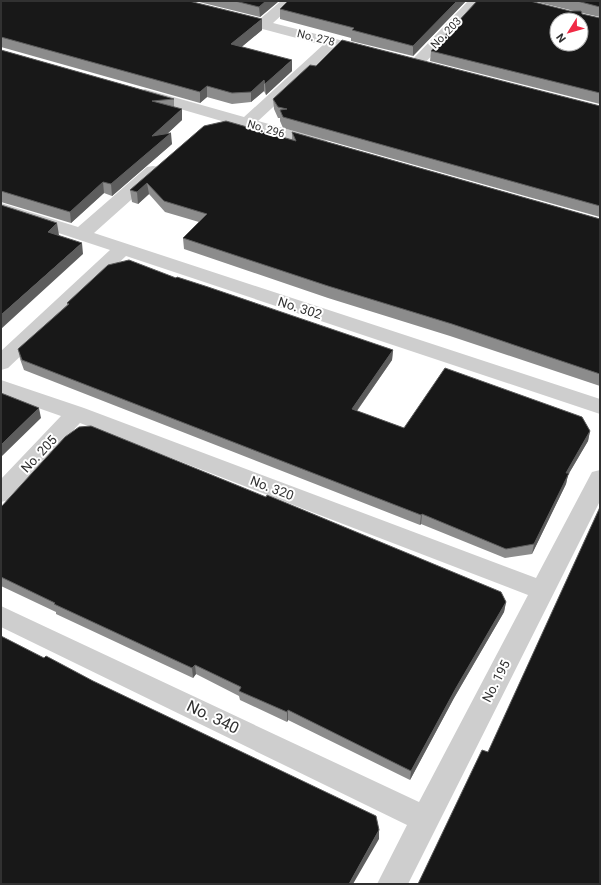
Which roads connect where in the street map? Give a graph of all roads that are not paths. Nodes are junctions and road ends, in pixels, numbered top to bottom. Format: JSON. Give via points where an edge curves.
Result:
{"nodes":[{"id":1,"x":290,"y":1,"type":"edge"},
{"id":2,"x":476,"y":1,"type":"edge"},
{"id":3,"x":217,"y":13,"type":"edge"},
{"id":4,"x":262,"y":25,"type":"junction"},
{"id":5,"x":334,"y":43,"type":"junction"},
{"id":6,"x":378,"y":54,"type":"edge"},
{"id":7,"x":401,"y":60,"type":"edge"},
{"id":8,"x":416,"y":64,"type":"junction"},
{"id":9,"x":431,"y":68,"type":"edge"},
{"id":10,"x":128,"y":89,"type":"edge"},
{"id":11,"x":247,"y":123,"type":"junction"},
{"id":12,"x":332,"y":148,"type":"edge"},
{"id":13,"x":163,"y":162,"type":"edge"},
{"id":14,"x":1,"y":208,"type":"edge"},
{"id":15,"x":80,"y":235,"type":"junction"},
{"id":16,"x":122,"y":249,"type":"junction"},
{"id":17,"x":1,"y":363,"type":"edge"},
{"id":18,"x":1,"y":387,"type":"edge"},
{"id":19,"x":600,"y":407,"type":"edge"},
{"id":20,"x":76,"y":414,"type":"junction"},
{"id":21,"x":600,"y":478,"type":"edge"},
{"id":22,"x":1,"y":494,"type":"edge"},
{"id":23,"x":542,"y":590,"type":"junction"},
{"id":24,"x":1,"y":616,"type":"edge"},
{"id":25,"x":425,"y":819,"type":"junction"},
{"id":26,"x":392,"y":884,"type":"edge"}],
"edges":[{"from":1,"to":4,"type":"street"},
{"from":2,"to":8,"type":"street","name":"No. 203"},
{"from":3,"to":4,"type":"street","name":"No. 278"},
{"from":4,"to":5,"type":"street","name":"No. 278"},
{"from":5,"to":6,"type":"street","name":"No. 278"},
{"from":5,"to":11,"type":"street"},
{"from":7,"to":8,"type":"street"},
{"from":8,"to":9,"type":"street"},
{"from":10,"to":11,"type":"street","name":"No. 296","via":[[211,120]]},
{"from":11,"to":12,"type":"street","name":"No. 296"},
{"from":13,"to":15,"type":"street"},
{"from":14,"to":15,"type":"street","name":"No. 302"},
{"from":15,"to":16,"type":"street","name":"No. 302"},
{"from":16,"to":17,"type":"street"},
{"from":16,"to":19,"type":"street","name":"No. 302"},
{"from":18,"to":20,"type":"street","name":"No. 320"},
{"from":20,"to":22,"type":"street","name":"No. 205"},
{"from":20,"to":23,"type":"street","name":"No. 320"},
{"from":21,"to":23,"type":"street","name":"No. 195"},
{"from":23,"to":25,"type":"street","name":"No. 195"},
{"from":24,"to":25,"type":"street","name":"No. 340"},
{"from":25,"to":26,"type":"street","name":"No. 195"}]}
